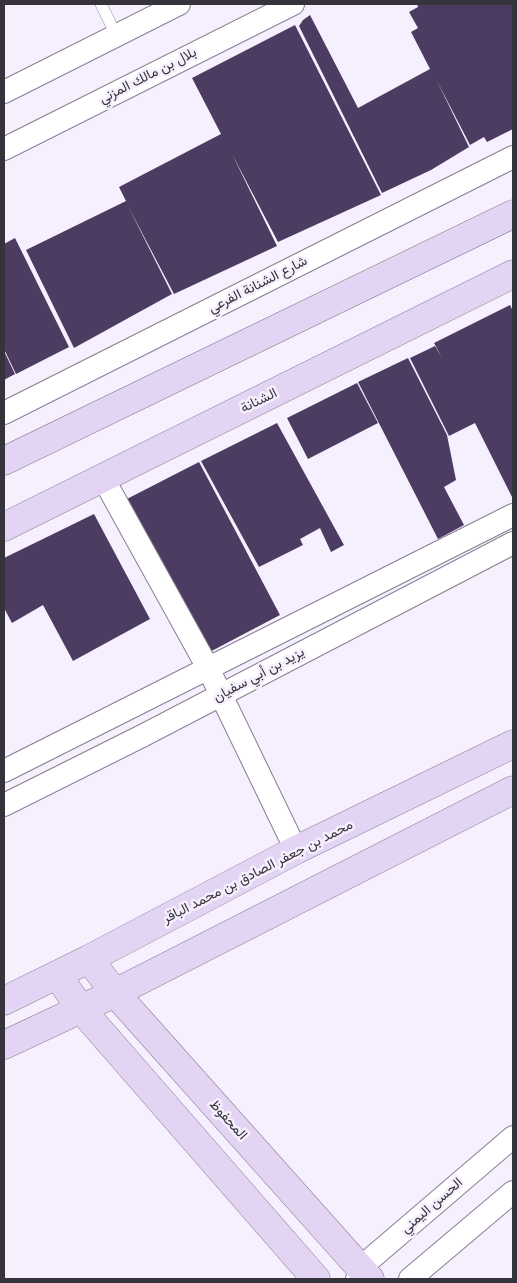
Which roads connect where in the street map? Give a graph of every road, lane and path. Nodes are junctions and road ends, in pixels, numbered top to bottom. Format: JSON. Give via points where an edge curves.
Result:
{"nodes":[{"id":1,"x":101,"y":4,"type":"edge"},
{"id":2,"x":179,"y":4,"type":"edge"},
{"id":3,"x":293,"y":4,"type":"edge"},
{"id":4,"x":116,"y":35,"type":"junction"},
{"id":5,"x":4,"y":92,"type":"edge"},
{"id":6,"x":4,"y":149,"type":"edge"},
{"id":7,"x":513,"y":157,"type":"edge"},
{"id":8,"x":513,"y":214,"type":"edge"},
{"id":9,"x":513,"y":274,"type":"edge"},
{"id":10,"x":4,"y":413,"type":"edge"},
{"id":11,"x":4,"y":461,"type":"edge"},
{"id":12,"x":103,"y":478,"type":"junction"},
{"id":13,"x":513,"y":515,"type":"edge"},
{"id":14,"x":4,"y":527,"type":"edge"},
{"id":15,"x":513,"y":543,"type":"edge"},
{"id":16,"x":208,"y":668,"type":"junction"},
{"id":17,"x":221,"y":695,"type":"junction"},
{"id":18,"x":513,"y":744,"type":"edge"},
{"id":19,"x":4,"y":771,"type":"edge"},
{"id":20,"x":513,"y":790,"type":"edge"},
{"id":21,"x":4,"y":805,"type":"edge"},
{"id":22,"x":296,"y":850,"type":"junction"},
{"id":23,"x":89,"y":960,"type":"junction"},
{"id":24,"x":57,"y":975,"type":"junction"},
{"id":25,"x":115,"y":993,"type":"junction"},
{"id":26,"x":4,"y":1001,"type":"edge"},
{"id":27,"x":81,"y":1009,"type":"junction"},
{"id":28,"x":4,"y":1045,"type":"edge"},
{"id":29,"x":513,"y":1137,"type":"edge"},
{"id":30,"x":513,"y":1192,"type":"edge"},
{"id":31,"x":362,"y":1276,"type":"edge"},
{"id":32,"x":316,"y":1279,"type":"edge"},
{"id":33,"x":410,"y":1279,"type":"edge"}],
"edges":[{"from":1,"to":4,"type":"lane"},
{"from":2,"to":4,"type":"street"},
{"from":3,"to":6,"type":"street","name":"بلال بن مالك المزني"},
{"from":4,"to":5,"type":"street"},
{"from":7,"to":10,"type":"street","name":"شارع الشنانة الفرعي"},
{"from":8,"to":11,"type":"street"},
{"from":9,"to":12,"type":"street","name":"الشنانة"},
{"from":12,"to":14,"type":"street","name":"الشنانة"},
{"from":12,"to":16,"type":"street"},
{"from":13,"to":16,"type":"street","name":"يزيد بن أبي سفيان"},
{"from":15,"to":17,"type":"street","name":"يزيد بن أبي سفيان"},
{"from":16,"to":17,"type":"street"},
{"from":16,"to":19,"type":"street","name":"يزيد بن أبي سفيان"},
{"from":17,"to":21,"type":"street","name":"يزيد بن أبي سفيان"},
{"from":17,"to":22,"type":"street"},
{"from":18,"to":22,"type":"street","name":"محمد بن جعفر الصادق بن محمد الباقر"},
{"from":20,"to":25,"type":"street"},
{"from":22,"to":23,"type":"street","name":"محمد بن جعفر الصادق بن محمد الباقر"},
{"from":23,"to":24,"type":"street","name":"محمد بن جعفر الصادق بن محمد الباقر"},
{"from":23,"to":25,"type":"street","name":"المحفوظ"},
{"from":24,"to":26,"type":"street","name":"محمد بن جعفر الصادق بن محمد الباقر"},
{"from":24,"to":27,"type":"street"},
{"from":25,"to":27,"type":"street"},
{"from":25,"to":31,"type":"street","name":"المحفوظ"},
{"from":27,"to":28,"type":"street"},
{"from":27,"to":32,"type":"street"},
{"from":29,"to":31,"type":"street","name":"الحسن اليمني"},
{"from":30,"to":33,"type":"street"}]}
